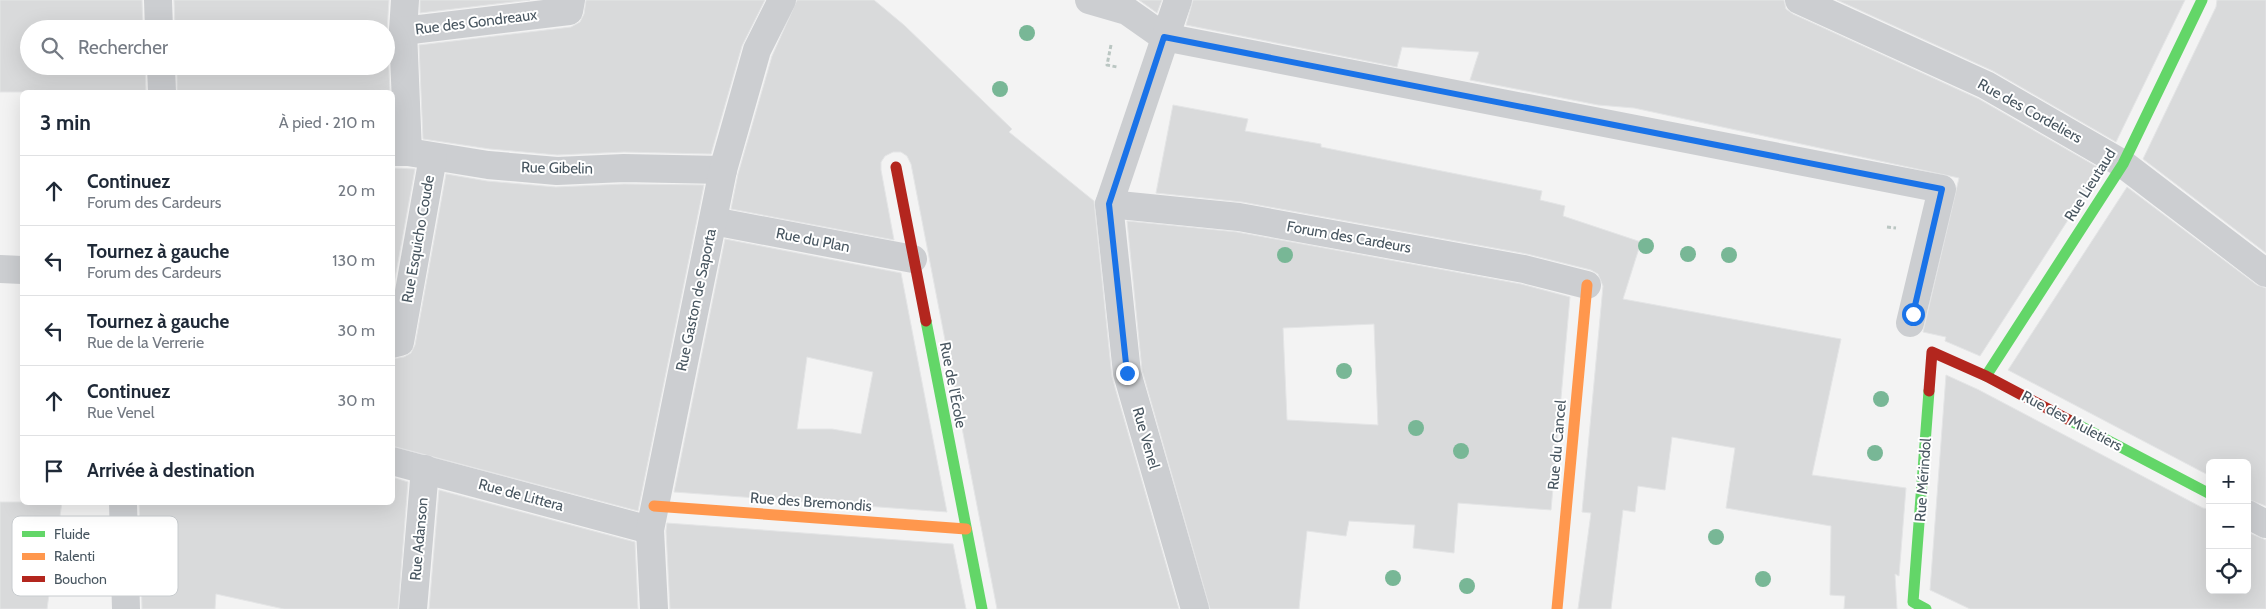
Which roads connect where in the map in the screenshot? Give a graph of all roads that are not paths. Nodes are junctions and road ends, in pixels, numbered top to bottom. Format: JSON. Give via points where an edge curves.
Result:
{"nodes":[{"id":1,"x":158,"y":0,"type":"edge"},
{"id":2,"x":405,"y":0,"type":"edge"},
{"id":3,"x":571,"y":0,"type":"edge"},
{"id":4,"x":782,"y":0,"type":"edge"},
{"id":5,"x":1090,"y":0,"type":"edge"},
{"id":6,"x":1178,"y":0,"type":"edge"},
{"id":7,"x":1799,"y":0,"type":"edge"},
{"id":8,"x":2202,"y":0,"type":"edge"},
{"id":9,"x":159,"y":20,"type":"edge"},
{"id":10,"x":403,"y":31,"type":"junction"},
{"id":11,"x":1164,"y":37,"type":"junction"},
{"id":12,"x":161,"y":75,"type":"edge"},
{"id":13,"x":162,"y":90,"type":"edge"},
{"id":14,"x":411,"y":154,"type":"edge"},
{"id":15,"x":2123,"y":164,"type":"junction"},
{"id":16,"x":896,"y":167,"type":"dead end"},
{"id":17,"x":723,"y":170,"type":"junction"},
{"id":18,"x":1109,"y":204,"type":"junction"},
{"id":19,"x":713,"y":221,"type":"junction"},
{"id":20,"x":913,"y":259,"type":"junction"},
{"id":21,"x":0,"y":269,"type":"edge"},
{"id":22,"x":20,"y":270,"type":"edge"},
{"id":23,"x":2266,"y":273,"type":"edge"},
{"id":24,"x":1587,"y":284,"type":"joint"},
{"id":25,"x":1910,"y":323,"type":"dead end"},
{"id":26,"x":395,"y":343,"type":"edge"},
{"id":27,"x":1932,"y":352,"type":"joint"},
{"id":28,"x":1986,"y":376,"type":"junction"},
{"id":29,"x":395,"y":462,"type":"edge"},
{"id":30,"x":425,"y":469,"type":"junction"},
{"id":31,"x":2206,"y":492,"type":"edge"},
{"id":32,"x":2251,"y":516,"type":"edge"},
{"id":33,"x":652,"y":518,"type":"junction"},
{"id":34,"x":2266,"y":524,"type":"edge"},
{"id":35,"x":966,"y":528,"type":"junction"},
{"id":36,"x":126,"y":596,"type":"edge"},
{"id":37,"x":1918,"y":607,"type":"edge"},
{"id":38,"x":126,"y":609,"type":"edge"},
{"id":39,"x":413,"y":609,"type":"edge"},
{"id":40,"x":654,"y":609,"type":"edge"},
{"id":41,"x":982,"y":609,"type":"edge"},
{"id":42,"x":1194,"y":609,"type":"edge"},
{"id":43,"x":1557,"y":609,"type":"edge"}],
"edges":[{"from":1,"to":9,"type":"street"},
{"from":2,"to":10,"type":"street"},
{"from":3,"to":10,"type":"street","name":"Rue des Gondreaux","via":[[568,11]]},
{"from":4,"to":17,"type":"street","name":"Rue Gaston de Saporta","via":[[756,50]]},
{"from":5,"to":11,"type":"street","via":[[1128,10]]},
{"from":6,"to":11,"type":"street"},
{"from":7,"to":15,"type":"street","name":"Rue des Cordeliers","via":[[1986,85]]},
{"from":8,"to":15,"type":"street","name":"Rue Lieutaud"},
{"from":10,"to":14,"type":"street"},
{"from":11,"to":18,"type":"street"},
{"from":11,"to":25,"type":"street","via":[[1942,189]]},
{"from":12,"to":13,"type":"street"},
{"from":14,"to":17,"type":"street","name":"Rue Gibelin","via":[[557,171],[624,168]]},
{"from":14,"to":26,"type":"street","name":"Rue Esquicho Coude","via":[[400,342]]},
{"from":15,"to":23,"type":"street","name":"Rue des Cordeliers"},
{"from":15,"to":28,"type":"street","name":"Rue Lieutaud"},
{"from":16,"to":20,"type":"street","name":"Rue de l'École"},
{"from":17,"to":19,"type":"street","name":"Rue Gaston de Saporta"},
{"from":18,"to":24,"type":"street","name":"Forum des Cardeurs","via":[[1239,218],[1488,262]]},
{"from":18,"to":42,"type":"street","name":"Rue Venel","via":[[1127,373]]},
{"from":19,"to":20,"type":"street","name":"Rue du Plan"},
{"from":19,"to":33,"type":"street","name":"Rue Gaston de Saporta"},
{"from":20,"to":35,"type":"street","name":"Rue de l'École"},
{"from":21,"to":22,"type":"street"},
{"from":24,"to":43,"type":"street","name":"Rue du Cancel"},
{"from":27,"to":28,"type":"street","name":"Rue des Muletiers"},
{"from":27,"to":37,"type":"street","name":"Rue Mérindol"},
{"from":28,"to":31,"type":"street","name":"Rue des Muletiers"},
{"from":29,"to":30,"type":"street","name":"Rue de Littera"},
{"from":30,"to":33,"type":"street","name":"Rue de Littera"},
{"from":30,"to":39,"type":"street","name":"Rue Adanson"},
{"from":32,"to":34,"type":"street"},
{"from":33,"to":35,"type":"street","name":"Rue des Bremondis"},
{"from":33,"to":40,"type":"street","name":"Rue Gaston de Saporta"},
{"from":35,"to":41,"type":"street","name":"Rue de l'École"},
{"from":36,"to":38,"type":"street"}]}
